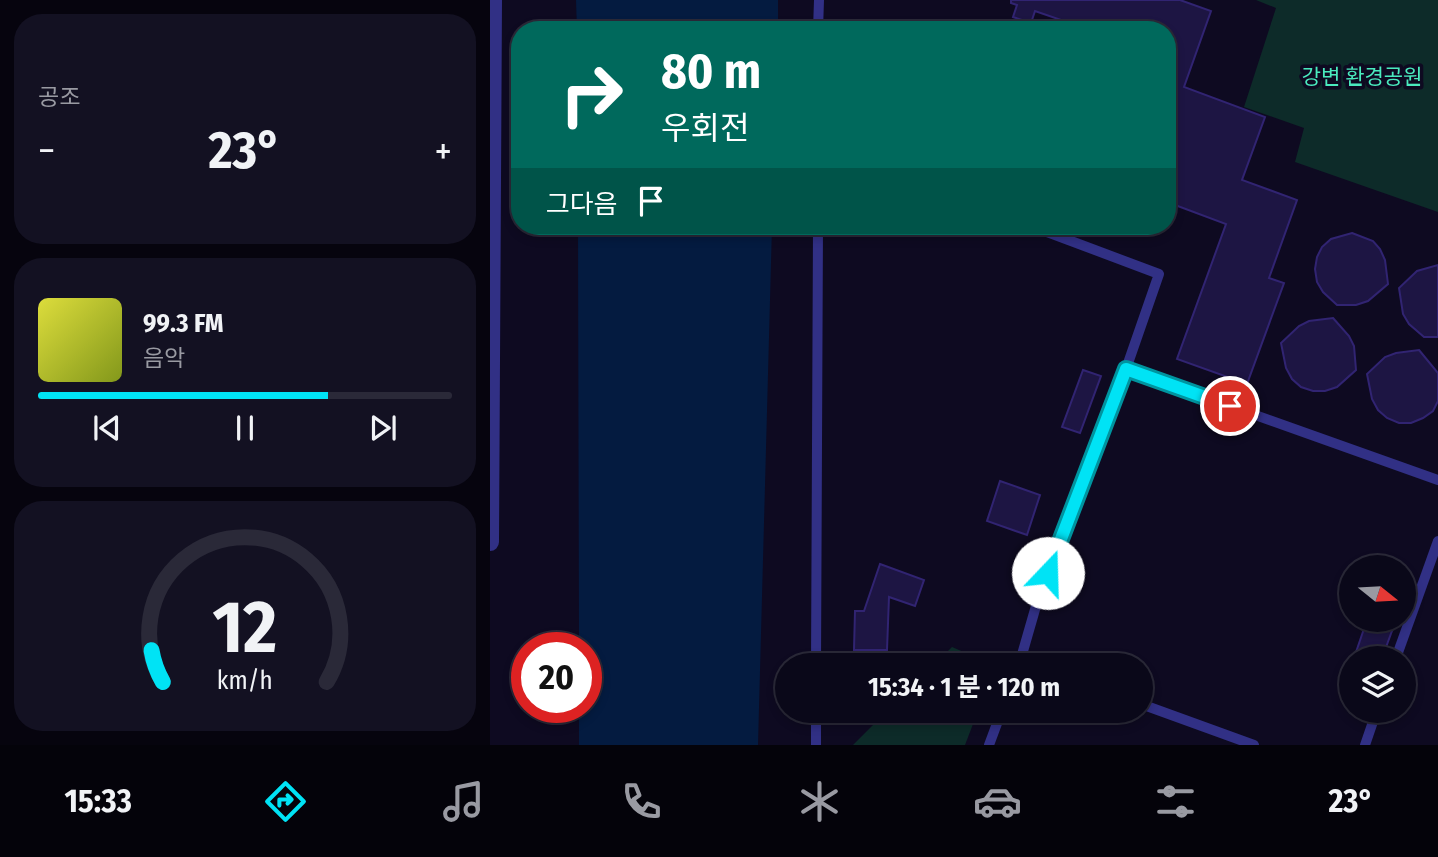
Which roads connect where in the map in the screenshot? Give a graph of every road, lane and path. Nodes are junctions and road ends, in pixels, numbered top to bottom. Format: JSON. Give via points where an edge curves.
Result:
{"nodes":[{"id":1,"x":493,"y":0,"type":"edge"},
{"id":2,"x":818,"y":0,"type":"edge"},
{"id":3,"x":818,"y":21,"type":"edge"},
{"id":4,"x":818,"y":235,"type":"edge"},
{"id":5,"x":1055,"y":235,"type":"edge"},
{"id":6,"x":1126,"y":369,"type":"junction"},
{"id":7,"x":1438,"y":480,"type":"edge"},
{"id":8,"x":1438,"y":541,"type":"edge"},
{"id":9,"x":490,"y":542,"type":"edge"},
{"id":10,"x":1400,"y":646,"type":"edge"},
{"id":11,"x":816,"y":653,"type":"edge"},
{"id":12,"x":1023,"y":653,"type":"edge"},
{"id":13,"x":1153,"y":708,"type":"edge"},
{"id":14,"x":816,"y":723,"type":"edge"},
{"id":15,"x":997,"y":723,"type":"edge"},
{"id":16,"x":1373,"y":723,"type":"edge"},
{"id":17,"x":816,"y":745,"type":"edge"},
{"id":18,"x":989,"y":745,"type":"edge"},
{"id":19,"x":1254,"y":745,"type":"edge"},
{"id":20,"x":1365,"y":745,"type":"edge"}],
"edges":[{"from":1,"to":9,"type":"street"},
{"from":2,"to":3,"type":"lane"},
{"from":4,"to":11,"type":"lane"},
{"from":5,"to":6,"type":"lane","via":[[1159,274]]},
{"from":6,"to":7,"type":"lane"},
{"from":6,"to":12,"type":"lane","via":[[1038,599]]},
{"from":8,"to":10,"type":"lane"},
{"from":13,"to":19,"type":"lane"},
{"from":14,"to":17,"type":"lane"},
{"from":15,"to":18,"type":"lane"},
{"from":16,"to":20,"type":"lane"}]}
